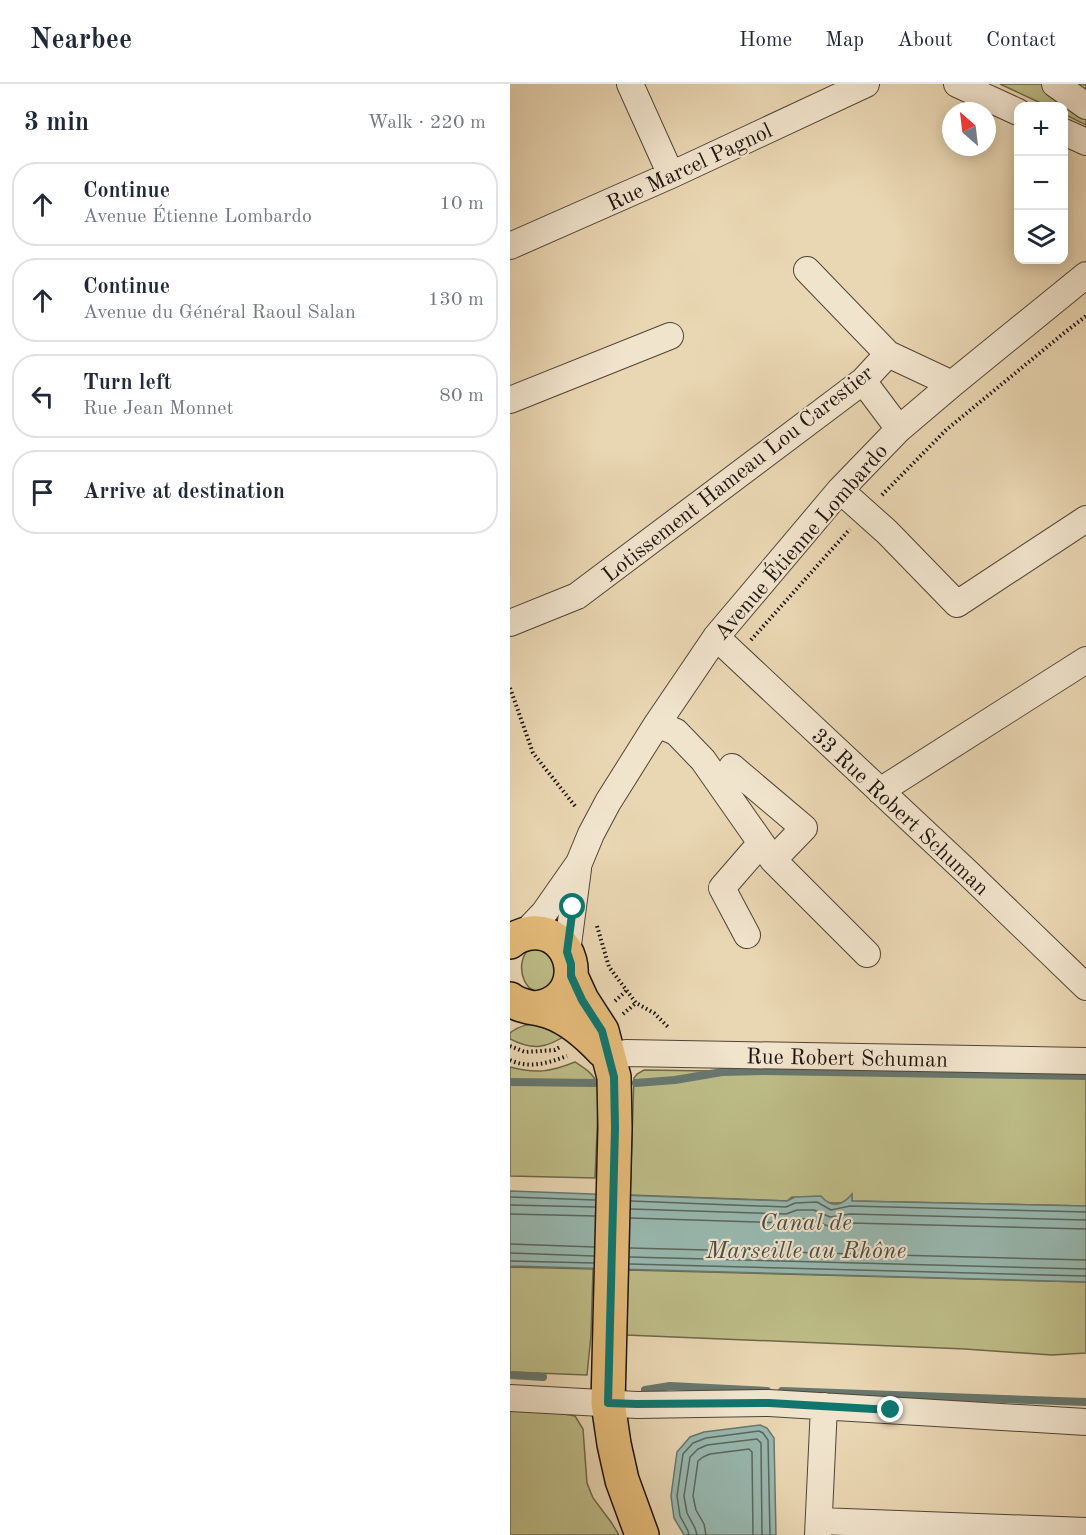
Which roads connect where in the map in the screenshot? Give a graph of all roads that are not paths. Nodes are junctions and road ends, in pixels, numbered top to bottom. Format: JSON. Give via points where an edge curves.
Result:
{"nodes":[{"id":1,"x":630,"y":84,"type":"edge"},
{"id":2,"x":866,"y":84,"type":"edge"},
{"id":3,"x":957,"y":84,"type":"edge"},
{"id":4,"x":1055,"y":84,"type":"edge"},
{"id":5,"x":1086,"y":106,"type":"edge"},
{"id":6,"x":1014,"y":110,"type":"edge"},
{"id":7,"x":1068,"y":134,"type":"edge"},
{"id":8,"x":1086,"y":142,"type":"edge"},
{"id":9,"x":671,"y":175,"type":"junction"},
{"id":10,"x":510,"y":246,"type":"edge"},
{"id":11,"x":807,"y":270,"type":"dead end"},
{"id":12,"x":1086,"y":275,"type":"edge"},
{"id":13,"x":670,"y":336,"type":"dead end"},
{"id":14,"x":888,"y":354,"type":"junction"},
{"id":15,"x":863,"y":381,"type":"junction"},
{"id":16,"x":952,"y":384,"type":"junction"},
{"id":17,"x":510,"y":400,"type":"edge"},
{"id":18,"x":899,"y":429,"type":"junction"},
{"id":19,"x":840,"y":489,"type":"junction"},
{"id":20,"x":1086,"y":519,"type":"edge"},
{"id":21,"x":510,"y":623,"type":"edge"},
{"id":22,"x":716,"y":637,"type":"junction"},
{"id":23,"x":1086,"y":660,"type":"edge"},
{"id":24,"x":657,"y":724,"type":"junction"},
{"id":25,"x":732,"y":767,"type":"dead end"},
{"id":26,"x":880,"y":791,"type":"junction"},
{"id":27,"x":767,"y":851,"type":"junction"},
{"id":28,"x":579,"y":863,"type":"junction"},
{"id":29,"x":747,"y":935,"type":"dead end"},
{"id":30,"x":514,"y":938,"type":"edge"},
{"id":31,"x":867,"y":954,"type":"dead end"},
{"id":32,"x":569,"y":964,"type":"junction"},
{"id":33,"x":1086,"y":987,"type":"edge"},
{"id":34,"x":519,"y":1009,"type":"edge"},
{"id":35,"x":610,"y":1059,"type":"junction"},
{"id":36,"x":1086,"y":1061,"type":"edge"},
{"id":37,"x":510,"y":1398,"type":"edge"},
{"id":38,"x":608,"y":1403,"type":"junction"},
{"id":39,"x":824,"y":1406,"type":"junction"},
{"id":40,"x":1086,"y":1422,"type":"edge"},
{"id":41,"x":818,"y":1528,"type":"edge"},
{"id":42,"x":1086,"y":1531,"type":"edge"},
{"id":43,"x":642,"y":1535,"type":"edge"}],
"edges":[{"from":1,"to":9,"type":"street"},
{"from":2,"to":9,"type":"street","name":"Rue Marcel Pagnol"},
{"from":3,"to":6,"type":"street"},
{"from":4,"to":5,"type":"street"},
{"from":7,"to":8,"type":"street"},
{"from":9,"to":10,"type":"street","name":"Rue Marcel Pagnol"},
{"from":11,"to":14,"type":"street","name":"Lotissement Hameau Lou Carestier"},
{"from":12,"to":16,"type":"street","name":"Avenue Étienne Lombardo"},
{"from":13,"to":17,"type":"street"},
{"from":14,"to":15,"type":"street","name":"Lotissement Hameau Lou Carestier"},
{"from":14,"to":16,"type":"street"},
{"from":15,"to":18,"type":"street"},
{"from":15,"to":21,"type":"street","name":"Lotissement Hameau Lou Carestier","via":[[577,596]]},
{"from":16,"to":18,"type":"street","name":"Avenue Étienne Lombardo"},
{"from":18,"to":19,"type":"street","name":"Avenue Étienne Lombardo"},
{"from":19,"to":20,"type":"street","via":[[957,604]]},
{"from":19,"to":22,"type":"street","name":"Avenue Étienne Lombardo"},
{"from":22,"to":24,"type":"street","name":"Avenue Étienne Lombardo"},
{"from":22,"to":26,"type":"street","name":"33 Rue Robert Schuman"},
{"from":23,"to":26,"type":"street"},
{"from":24,"to":27,"type":"street","via":[[676,732],[703,759]]},
{"from":24,"to":28,"type":"street","name":"Avenue Étienne Lombardo","via":[[608,802]]},
{"from":25,"to":27,"type":"street","via":[[804,828]]},
{"from":26,"to":33,"type":"street","name":"33 Rue Robert Schuman"},
{"from":27,"to":29,"type":"street","via":[[722,888]]},
{"from":27,"to":31,"type":"street"},
{"from":28,"to":30,"type":"street","name":"Avenue Étienne Lombardo","via":[[550,906]]},
{"from":28,"to":32,"type":"street","name":"Avenue Étienne Lombardo"},
{"from":30,"to":32,"type":"main road","via":[[537,933],[549,935],[560,942]]},
{"from":32,"to":34,"type":"main road","via":[[567,988],[559,998],[549,1005]]},
{"from":32,"to":35,"type":"main road","via":[[582,1000],[602,1031]]},
{"from":34,"to":35,"type":"main road","via":[[552,1012],[565,1019]]},
{"from":35,"to":36,"type":"street","name":"Rue Robert Schuman","via":[[626,1053]]},
{"from":35,"to":38,"type":"main road","via":[[615,1128]]},
{"from":37,"to":38,"type":"street"},
{"from":38,"to":39,"type":"street"},
{"from":38,"to":43,"type":"main road","via":[[622,1479]]},
{"from":39,"to":40,"type":"street"},
{"from":39,"to":41,"type":"street"},
{"from":41,"to":42,"type":"street"}]}
